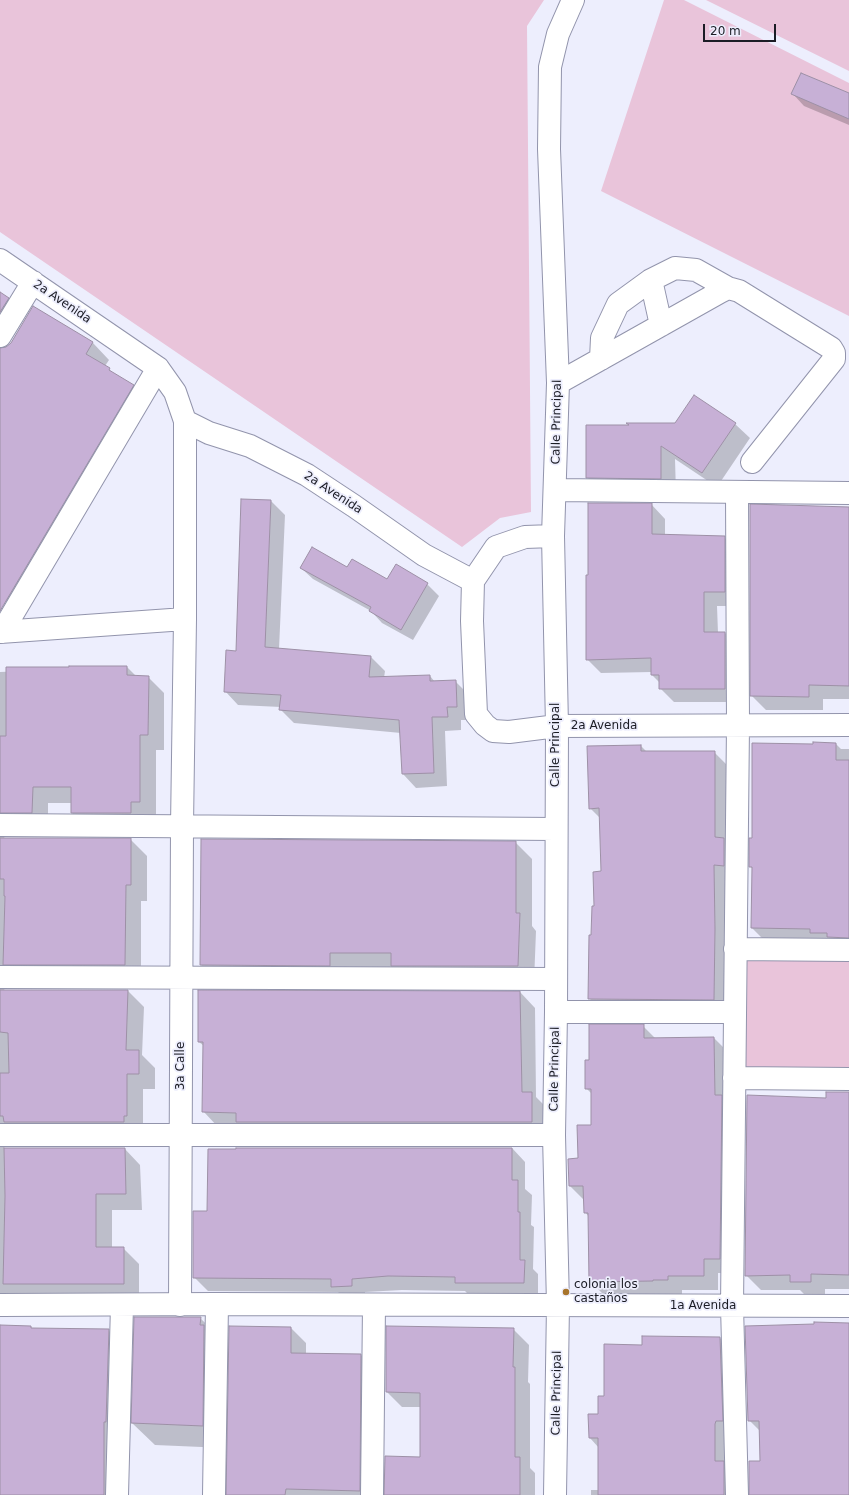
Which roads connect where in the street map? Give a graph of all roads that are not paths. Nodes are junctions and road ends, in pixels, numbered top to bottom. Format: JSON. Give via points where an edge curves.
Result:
{"nodes":[{"id":1,"x":572,"y":0,"type":"edge"},
{"id":2,"x":0,"y":260,"type":"edge"},
{"id":3,"x":651,"y":280,"type":"junction"},
{"id":4,"x":33,"y":282,"type":"junction"},
{"id":5,"x":728,"y":288,"type":"junction"},
{"id":6,"x":661,"y":325,"type":"junction"},
{"id":7,"x":0,"y":336,"type":"edge"},
{"id":8,"x":601,"y":359,"type":"junction"},
{"id":9,"x":158,"y":368,"type":"junction"},
{"id":10,"x":558,"y":384,"type":"junction"},
{"id":11,"x":185,"y":421,"type":"junction"},
{"id":12,"x":752,"y":462,"type":"dead end"},
{"id":13,"x":555,"y":490,"type":"junction"},
{"id":14,"x":737,"y":492,"type":"junction"},
{"id":15,"x":849,"y":493,"type":"edge"},
{"id":16,"x":553,"y":536,"type":"junction"},
{"id":17,"x":474,"y":580,"type":"junction"},
{"id":18,"x":185,"y":619,"type":"junction"},
{"id":19,"x":1,"y":632,"type":"edge"},
{"id":20,"x":849,"y":724,"type":"edge"},
{"id":21,"x":738,"y":725,"type":"junction"},
{"id":22,"x":557,"y":726,"type":"junction"},
{"id":23,"x":0,"y":825,"type":"edge"},
{"id":24,"x":182,"y":826,"type":"junction"},
{"id":25,"x":556,"y":829,"type":"junction"},
{"id":26,"x":736,"y":949,"type":"junction"},
{"id":27,"x":849,"y":950,"type":"edge"},
{"id":28,"x":0,"y":977,"type":"edge"},
{"id":29,"x":182,"y":978,"type":"junction"},
{"id":30,"x":556,"y":979,"type":"junction"},
{"id":31,"x":556,"y":1012,"type":"junction"},
{"id":32,"x":735,"y":1012,"type":"junction"},
{"id":33,"x":734,"y":1078,"type":"junction"},
{"id":34,"x":849,"y":1079,"type":"edge"},
{"id":35,"x":0,"y":1135,"type":"edge"},
{"id":36,"x":181,"y":1135,"type":"junction"},
{"id":37,"x":554,"y":1135,"type":"junction"},
{"id":38,"x":217,"y":1304,"type":"junction"},
{"id":39,"x":0,"y":1305,"type":"edge"},
{"id":40,"x":122,"y":1305,"type":"junction"},
{"id":41,"x":180,"y":1305,"type":"junction"},
{"id":42,"x":374,"y":1305,"type":"junction"},
{"id":43,"x":558,"y":1305,"type":"junction"},
{"id":44,"x":732,"y":1306,"type":"junction"},
{"id":45,"x":849,"y":1306,"type":"edge"},
{"id":46,"x":117,"y":1495,"type":"edge"},
{"id":47,"x":214,"y":1495,"type":"edge"},
{"id":48,"x":372,"y":1495,"type":"edge"},
{"id":49,"x":555,"y":1495,"type":"edge"},
{"id":50,"x":737,"y":1495,"type":"edge"}],
"edges":[{"from":1,"to":10,"type":"street","name":"Calle Principal","via":[[558,34],[550,67],[549,149]]},
{"from":2,"to":4,"type":"street","name":"2a Avenida"},
{"from":3,"to":5,"type":"street","via":[[675,268],[696,270]]},
{"from":3,"to":6,"type":"street"},
{"from":3,"to":8,"type":"street","via":[[618,304],[602,338]]},
{"from":4,"to":7,"type":"street"},
{"from":4,"to":9,"type":"street","name":"2a Avenida"},
{"from":5,"to":6,"type":"street"},
{"from":5,"to":12,"type":"street","via":[[739,291],[831,348],[834,353],[834,359]]},
{"from":6,"to":8,"type":"street"},
{"from":8,"to":10,"type":"street"},
{"from":9,"to":11,"type":"street","name":"2a Avenida","via":[[175,392]]},
{"from":9,"to":19,"type":"street"},
{"from":10,"to":13,"type":"street","name":"Calle Principal"},
{"from":11,"to":17,"type":"street","name":"2a Avenida","via":[[250,446],[307,475],[424,555]]},
{"from":11,"to":18,"type":"street","name":"2a Avenida"},
{"from":13,"to":14,"type":"street"},
{"from":13,"to":16,"type":"street","name":"Calle Principal"},
{"from":14,"to":15,"type":"street"},
{"from":14,"to":21,"type":"street"},
{"from":16,"to":17,"type":"street","via":[[524,537],[496,547]]},
{"from":16,"to":22,"type":"street","name":"Calle Principal"},
{"from":17,"to":22,"type":"street","name":"2a Avenida","via":[[472,621],[476,714],[493,732]]},
{"from":18,"to":19,"type":"street"},
{"from":18,"to":24,"type":"street","name":"3a Calle"},
{"from":20,"to":21,"type":"street","name":"2a Avenida"},
{"from":21,"to":22,"type":"street","name":"2a Avenida"},
{"from":21,"to":26,"type":"street"},
{"from":22,"to":25,"type":"street","name":"Calle Principal"},
{"from":23,"to":24,"type":"street"},
{"from":24,"to":25,"type":"street"},
{"from":24,"to":29,"type":"street","name":"3a Calle"},
{"from":25,"to":30,"type":"street","name":"Calle Principal"},
{"from":26,"to":27,"type":"street"},
{"from":26,"to":32,"type":"street"},
{"from":28,"to":29,"type":"street"},
{"from":29,"to":30,"type":"street"},
{"from":29,"to":36,"type":"street","name":"3a Calle"},
{"from":30,"to":31,"type":"street","name":"Calle Principal"},
{"from":31,"to":32,"type":"street"},
{"from":31,"to":37,"type":"street","name":"Calle Principal"},
{"from":32,"to":33,"type":"street"},
{"from":33,"to":34,"type":"street"},
{"from":33,"to":44,"type":"street"},
{"from":35,"to":36,"type":"street"},
{"from":36,"to":37,"type":"street"},
{"from":36,"to":41,"type":"street","name":"3a Calle"},
{"from":37,"to":43,"type":"street","name":"Calle Principal"},
{"from":38,"to":41,"type":"street","name":"1a Avenida"},
{"from":38,"to":42,"type":"street","name":"1a Avenida"},
{"from":38,"to":47,"type":"street"},
{"from":39,"to":40,"type":"street","name":"1a Avenida"},
{"from":40,"to":41,"type":"street","name":"1a Avenida"},
{"from":40,"to":46,"type":"street"},
{"from":42,"to":43,"type":"street","name":"1a Avenida"},
{"from":42,"to":48,"type":"street"},
{"from":43,"to":44,"type":"street","name":"1a Avenida"},
{"from":43,"to":49,"type":"street","name":"Calle Principal"},
{"from":44,"to":45,"type":"street","name":"1a Avenida"},
{"from":44,"to":50,"type":"street"}]}
